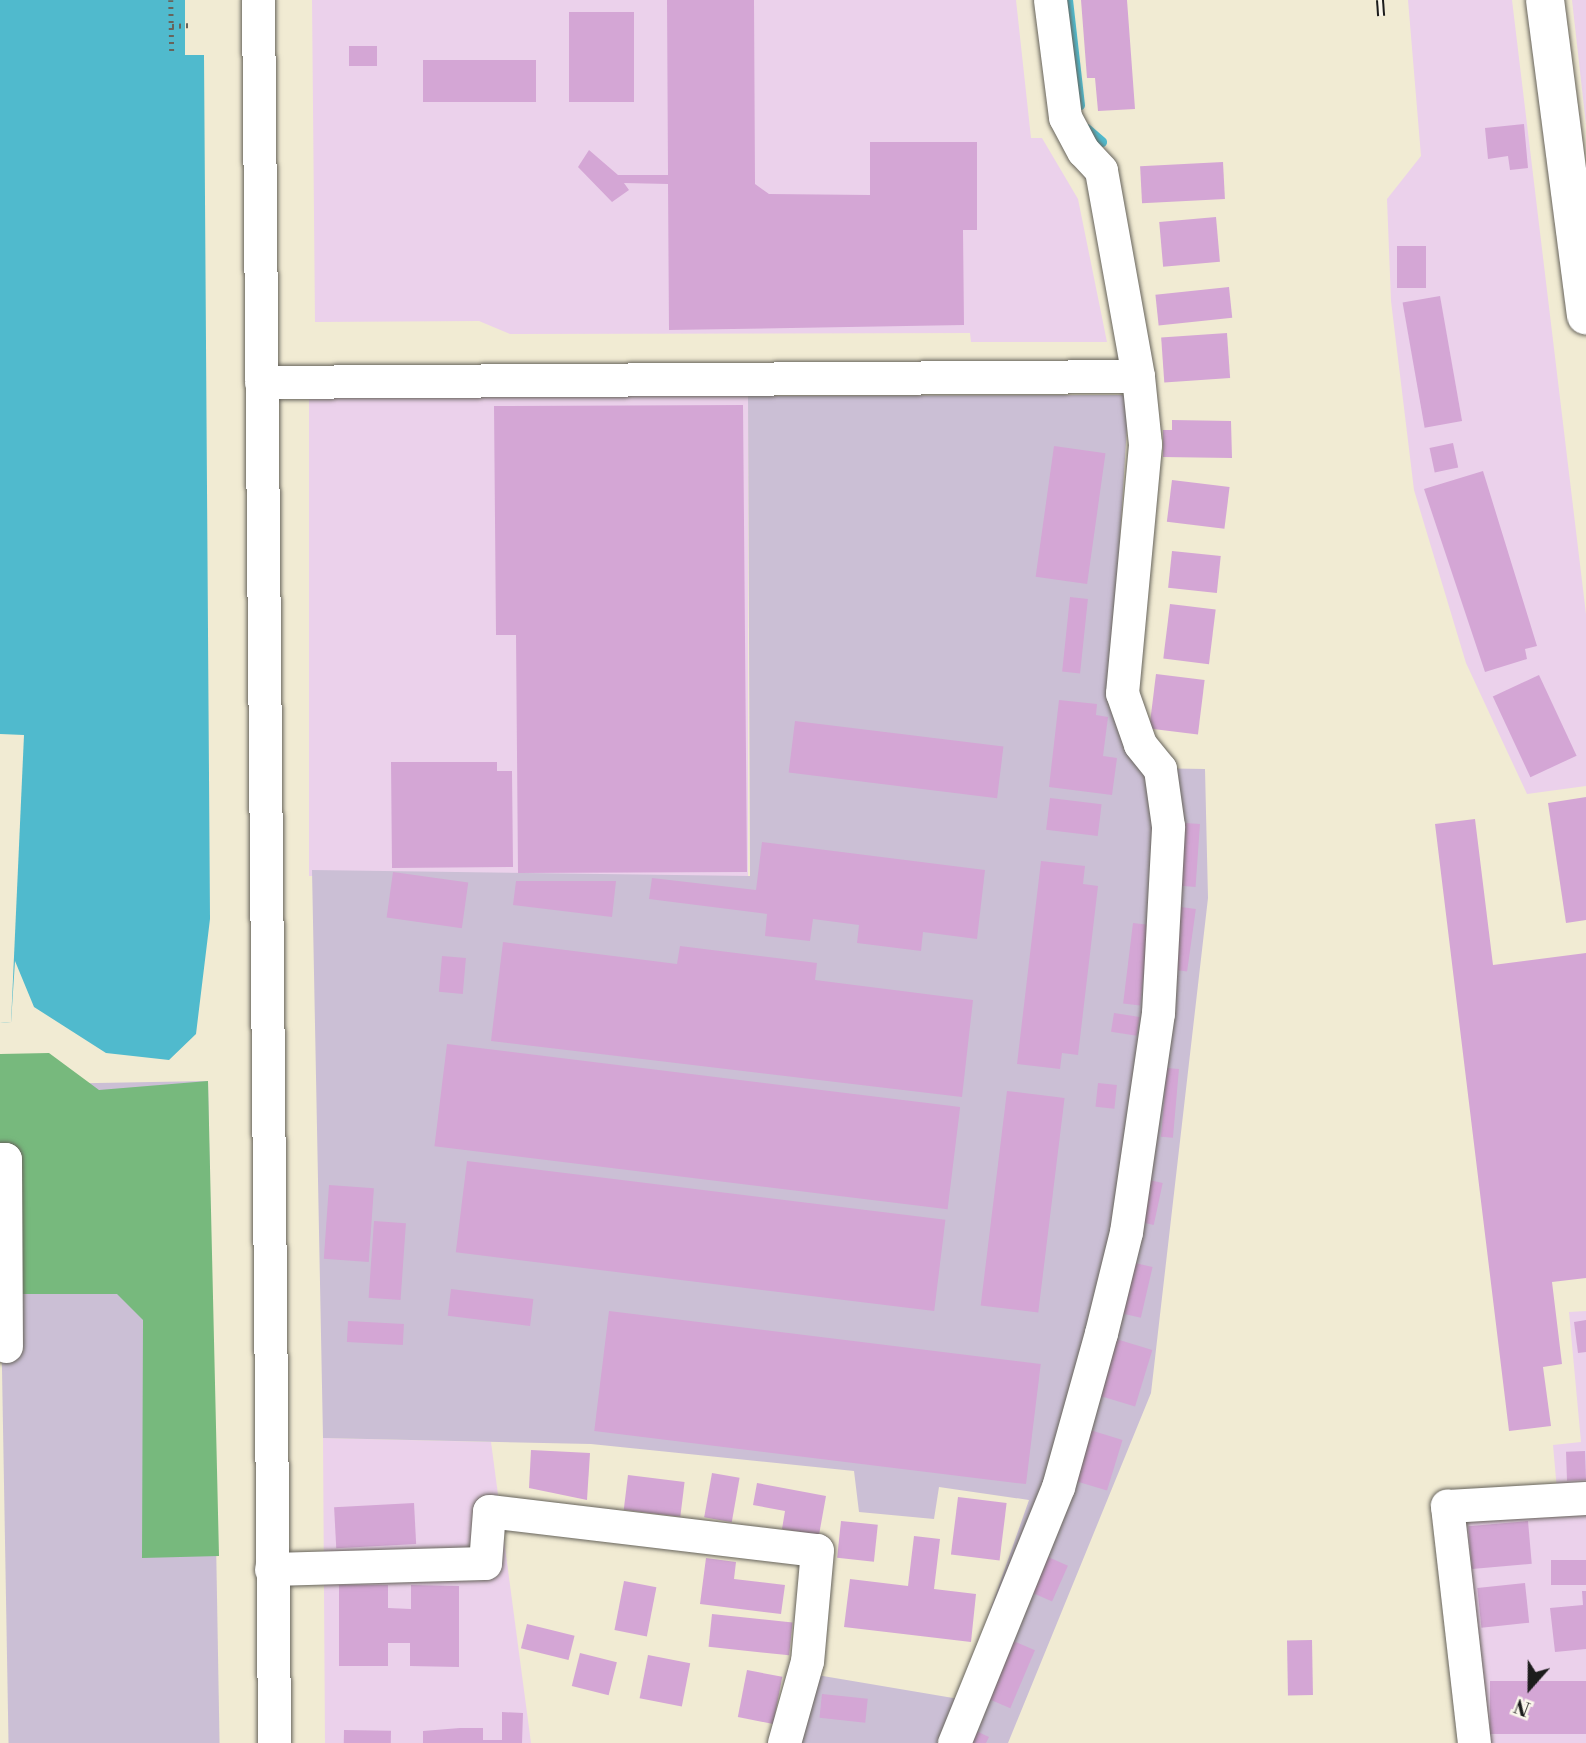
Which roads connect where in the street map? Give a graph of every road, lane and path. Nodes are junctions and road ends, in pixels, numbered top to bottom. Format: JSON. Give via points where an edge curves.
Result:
{"nodes":[{"id":1,"x":172,"y":0,"type":"edge"},
{"id":2,"x":258,"y":0,"type":"edge"},
{"id":3,"x":1050,"y":0,"type":"edge"},
{"id":4,"x":1545,"y":0,"type":"edge"},
{"id":5,"x":192,"y":25,"type":"dead end"},
{"id":6,"x":172,"y":26,"type":"junction"},
{"id":7,"x":172,"y":55,"type":"dead end"},
{"id":8,"x":1580,"y":213,"type":"edge"},
{"id":9,"x":1586,"y":315,"type":"edge"},
{"id":10,"x":1138,"y":376,"type":"junction"},
{"id":11,"x":261,"y":382,"type":"junction"},
{"id":12,"x":0,"y":1159,"type":"edge"},
{"id":13,"x":6,"y":1346,"type":"dead end"},
{"id":14,"x":1586,"y":1498,"type":"edge"},
{"id":15,"x":271,"y":1569,"type":"junction"},
{"id":16,"x":274,"y":1743,"type":"edge"},
{"id":17,"x":784,"y":1743,"type":"edge"},
{"id":18,"x":954,"y":1743,"type":"edge"},
{"id":19,"x":1474,"y":1743,"type":"edge"}],
"edges":[{"from":1,"to":6,"type":"path"},
{"from":2,"to":11,"type":"street"},
{"from":3,"to":10,"type":"street","via":[[1065,117],[1101,170]]},
{"from":4,"to":8,"type":"main road"},
{"from":5,"to":6,"type":"path"},
{"from":6,"to":7,"type":"path"},
{"from":8,"to":9,"type":"main road"},
{"from":10,"to":11,"type":"street"},
{"from":10,"to":18,"type":"street","via":[[1145,444],[1122,693],[1140,744],[1160,769],[1168,826],[1147,1110],[1126,1232],[1058,1487]]},
{"from":11,"to":15,"type":"street"},
{"from":12,"to":13,"type":"street","via":[[5,1159]]},
{"from":14,"to":19,"type":"street","via":[[1447,1506]]},
{"from":15,"to":16,"type":"street"},
{"from":15,"to":17,"type":"street","via":[[485,1563],[489,1511],[817,1550],[807,1661]]}]}
